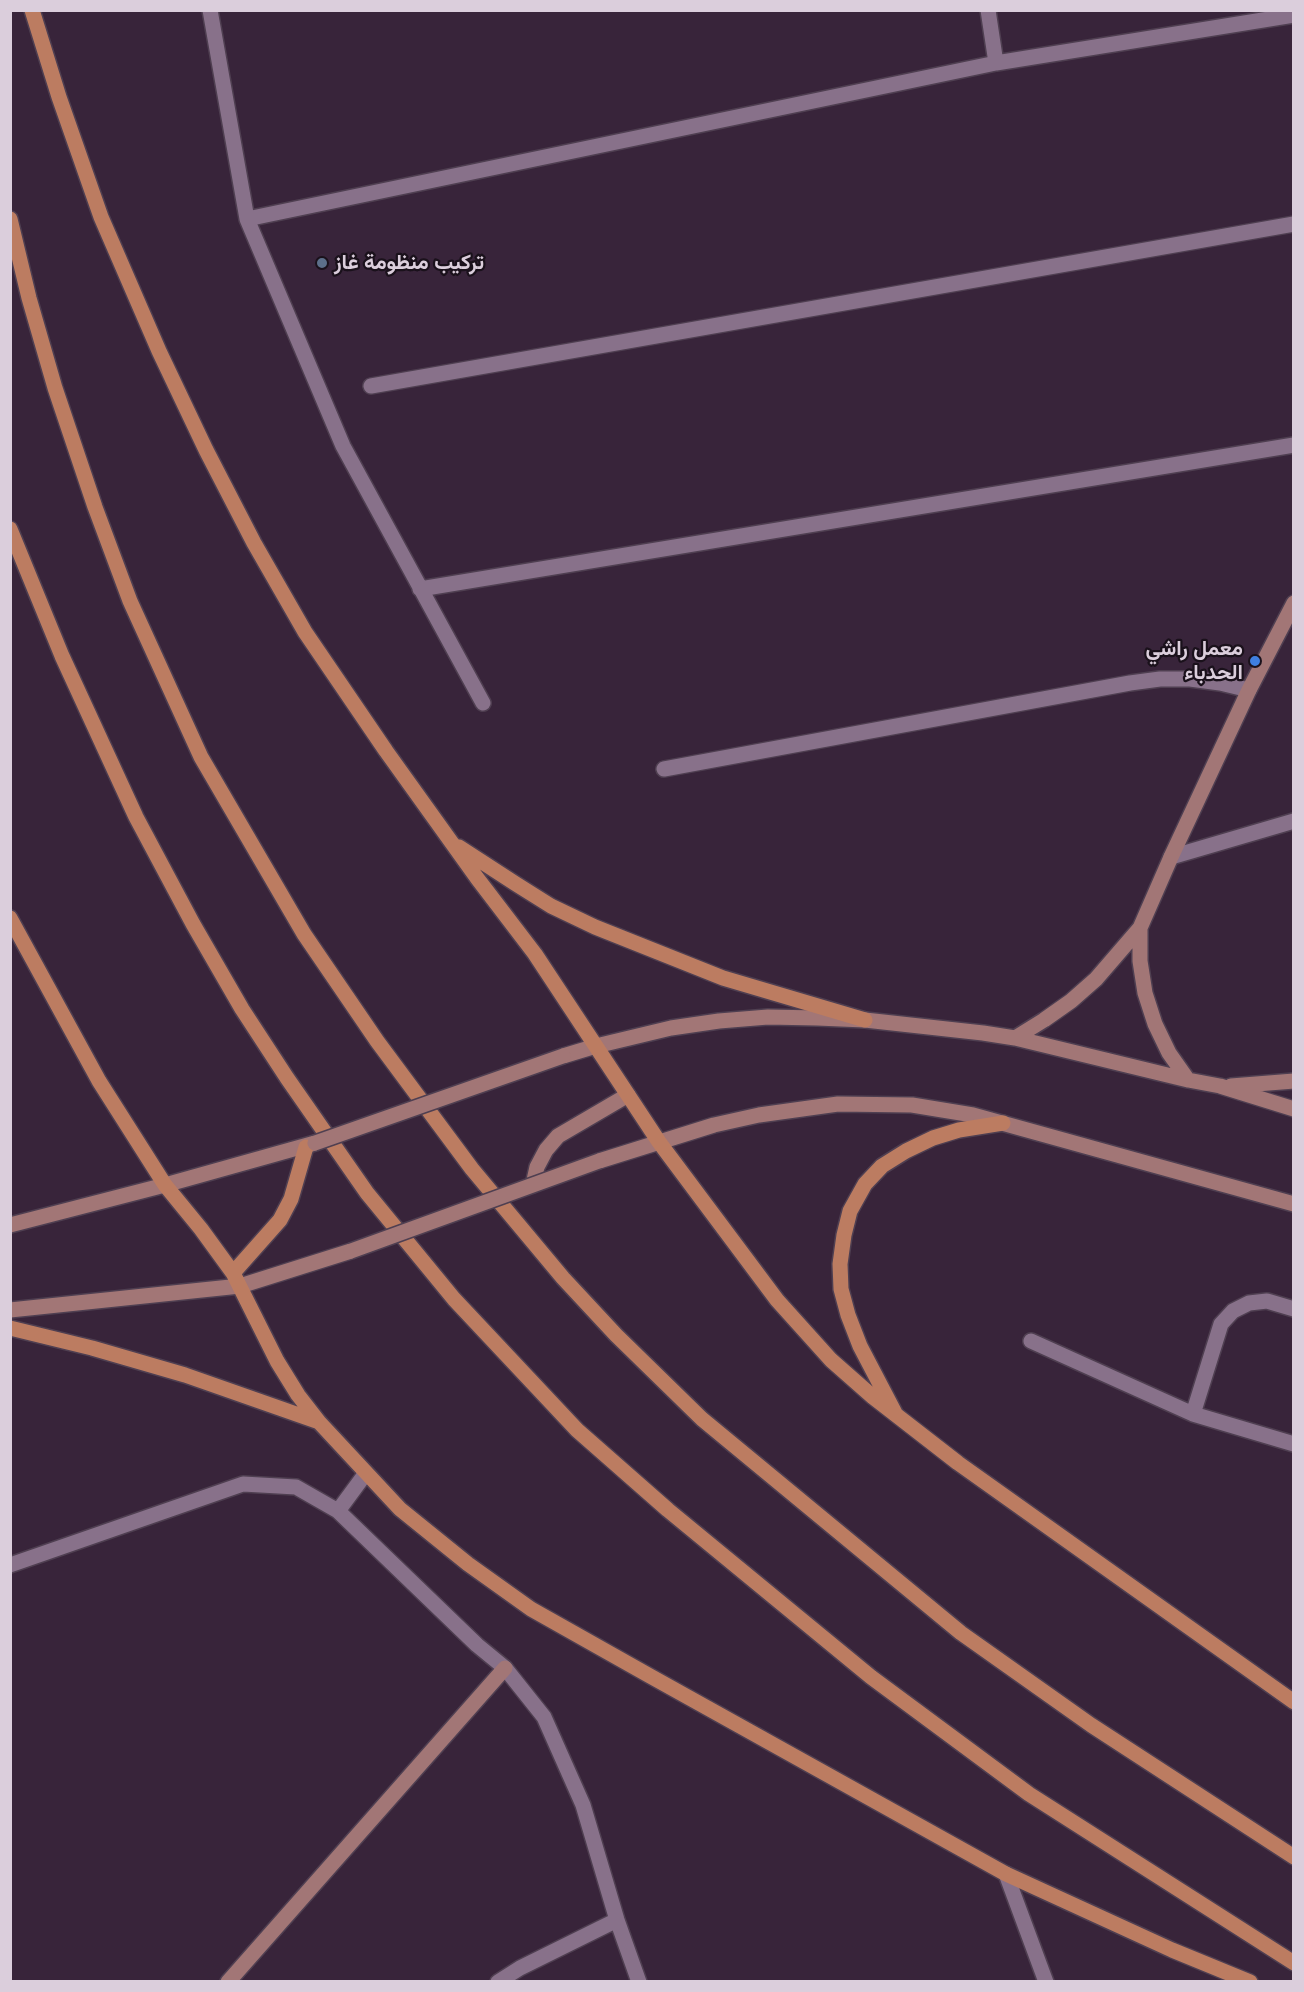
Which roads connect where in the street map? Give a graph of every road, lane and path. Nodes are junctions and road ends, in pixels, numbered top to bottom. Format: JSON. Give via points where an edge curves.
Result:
{"nodes":[{"id":1,"x":32,"y":10,"type":"edge"},
{"id":2,"x":210,"y":10,"type":"edge"},
{"id":3,"x":988,"y":10,"type":"edge"},
{"id":4,"x":1293,"y":15,"type":"edge"},
{"id":5,"x":996,"y":63,"type":"junction"},
{"id":6,"x":10,"y":219,"type":"edge"},
{"id":7,"x":247,"y":219,"type":"junction"},
{"id":8,"x":1293,"y":224,"type":"edge"},
{"id":9,"x":370,"y":386,"type":"dead end"},
{"id":10,"x":1293,"y":446,"type":"edge"},
{"id":11,"x":10,"y":529,"type":"edge"},
{"id":12,"x":420,"y":589,"type":"junction"},
{"id":13,"x":1293,"y":603,"type":"edge"},
{"id":14,"x":1249,"y":690,"type":"junction"},
{"id":15,"x":483,"y":703,"type":"dead end"},
{"id":16,"x":664,"y":769,"type":"dead end"},
{"id":17,"x":1293,"y":821,"type":"edge"},
{"id":18,"x":450,"y":840,"type":"junction"},
{"id":19,"x":1171,"y":857,"type":"junction"},
{"id":20,"x":10,"y":918,"type":"edge"},
{"id":21,"x":1140,"y":928,"type":"junction"},
{"id":22,"x":865,"y":1020,"type":"junction"},
{"id":23,"x":1015,"y":1038,"type":"junction"},
{"id":24,"x":596,"y":1046,"type":"junction"},
{"id":25,"x":1188,"y":1080,"type":"junction"},
{"id":26,"x":1293,"y":1082,"type":"edge"},
{"id":27,"x":1220,"y":1086,"type":"junction"},
{"id":28,"x":628,"y":1095,"type":"junction"},
{"id":29,"x":1293,"y":1109,"type":"edge"},
{"id":30,"x":1003,"y":1124,"type":"junction"},
{"id":31,"x":659,"y":1143,"type":"junction"},
{"id":32,"x":310,"y":1145,"type":"junction"},
{"id":33,"x":165,"y":1185,"type":"junction"},
{"id":34,"x":532,"y":1185,"type":"junction"},
{"id":35,"x":1293,"y":1204,"type":"edge"},
{"id":36,"x":10,"y":1225,"type":"edge"},
{"id":37,"x":237,"y":1279,"type":"junction"},
{"id":38,"x":10,"y":1310,"type":"edge"},
{"id":39,"x":1293,"y":1310,"type":"edge"},
{"id":40,"x":10,"y":1328,"type":"edge"},
{"id":41,"x":1031,"y":1341,"type":"dead end"},
{"id":42,"x":1193,"y":1414,"type":"junction"},
{"id":43,"x":898,"y":1418,"type":"junction"},
{"id":44,"x":319,"y":1422,"type":"junction"},
{"id":45,"x":1293,"y":1444,"type":"edge"},
{"id":46,"x":366,"y":1473,"type":"junction"},
{"id":47,"x":338,"y":1511,"type":"junction"},
{"id":48,"x":10,"y":1565,"type":"edge"},
{"id":49,"x":505,"y":1668,"type":"junction"},
{"id":50,"x":1293,"y":1702,"type":"edge"},
{"id":51,"x":1293,"y":1857,"type":"edge"},
{"id":52,"x":1006,"y":1874,"type":"junction"},
{"id":53,"x":617,"y":1920,"type":"junction"},
{"id":54,"x":1293,"y":1963,"type":"edge"},
{"id":55,"x":228,"y":1982,"type":"edge"},
{"id":56,"x":498,"y":1982,"type":"edge"},
{"id":57,"x":639,"y":1982,"type":"edge"},
{"id":58,"x":1046,"y":1982,"type":"edge"},
{"id":59,"x":1250,"y":1982,"type":"edge"}],
"edges":[{"from":1,"to":18,"type":"main road","via":[[101,217],[206,450],[305,632]]},
{"from":2,"to":7,"type":"street"},
{"from":3,"to":5,"type":"street"},
{"from":4,"to":5,"type":"street"},
{"from":5,"to":7,"type":"street"},
{"from":6,"to":51,"type":"main road","via":[[32,309],[95,507],[130,601],[201,758],[304,934],[472,1169],[563,1278],[702,1419],[961,1634],[1091,1725]]},
{"from":7,"to":12,"type":"street","via":[[343,446]]},
{"from":8,"to":9,"type":"street"},
{"from":10,"to":12,"type":"street"},
{"from":11,"to":54,"type":"main road","via":[[62,656],[136,817],[193,924],[242,1009],[367,1194],[453,1299],[577,1430],[871,1677],[1029,1794]]},
{"from":12,"to":15,"type":"street"},
{"from":13,"to":14,"type":"main road"},
{"from":14,"to":16,"type":"street","via":[[1190,679],[1130,683]]},
{"from":14,"to":19,"type":"main road"},
{"from":17,"to":19,"type":"street"},
{"from":18,"to":22,"type":"main road","via":[[552,906],[595,927],[723,978]]},
{"from":18,"to":24,"type":"main road","via":[[535,954]]},
{"from":19,"to":21,"type":"main road"},
{"from":20,"to":33,"type":"main road","via":[[99,1081]]},
{"from":21,"to":23,"type":"main road","via":[[1071,1001]]},
{"from":21,"to":25,"type":"main road","via":[[1145,993],[1169,1053]]},
{"from":22,"to":23,"type":"main road"},
{"from":22,"to":24,"type":"main road","via":[[768,1017],[719,1021]]},
{"from":23,"to":25,"type":"main road"},
{"from":24,"to":28,"type":"main road"},
{"from":24,"to":32,"type":"main road","bridge":true},
{"from":25,"to":27,"type":"main road"},
{"from":26,"to":27,"type":"main road"},
{"from":27,"to":29,"type":"main road"},
{"from":28,"to":31,"type":"main road"},
{"from":28,"to":34,"type":"main road","via":[[558,1136],[546,1150]]},
{"from":30,"to":31,"type":"main road","via":[[912,1105],[838,1104],[714,1125]]},
{"from":30,"to":35,"type":"main road"},
{"from":30,"to":43,"type":"main road","via":[[950,1133],[906,1151],[882,1166],[865,1184],[850,1210],[840,1264],[848,1315]]},
{"from":31,"to":34,"type":"main road","bridge":true},
{"from":31,"to":43,"type":"main road","via":[[777,1300],[831,1360]]},
{"from":32,"to":33,"type":"main road"},
{"from":32,"to":37,"type":"main road","via":[[280,1220]]},
{"from":33,"to":36,"type":"main road"},
{"from":33,"to":37,"type":"main road"},
{"from":34,"to":37,"type":"main road","bridge":true,"via":[[351,1251]]},
{"from":37,"to":38,"type":"main road"},
{"from":37,"to":44,"type":"main road","via":[[277,1360]]},
{"from":39,"to":42,"type":"street","via":[[1267,1301],[1249,1303],[1233,1311],[1221,1324]]},
{"from":40,"to":44,"type":"main road","via":[[167,1369]]},
{"from":41,"to":42,"type":"street"},
{"from":42,"to":45,"type":"street"},
{"from":43,"to":50,"type":"main road"},
{"from":44,"to":46,"type":"main road"},
{"from":46,"to":47,"type":"street"},
{"from":46,"to":52,"type":"main road","via":[[400,1509],[531,1609]]},
{"from":47,"to":48,"type":"street","via":[[296,1487],[243,1484]]},
{"from":47,"to":49,"type":"street"},
{"from":49,"to":53,"type":"street","via":[[544,1718],[559,1750],[583,1805]]},
{"from":49,"to":55,"type":"main road"},
{"from":52,"to":58,"type":"street"},
{"from":52,"to":59,"type":"main road"},
{"from":53,"to":56,"type":"street"},
{"from":53,"to":57,"type":"street"}]}
